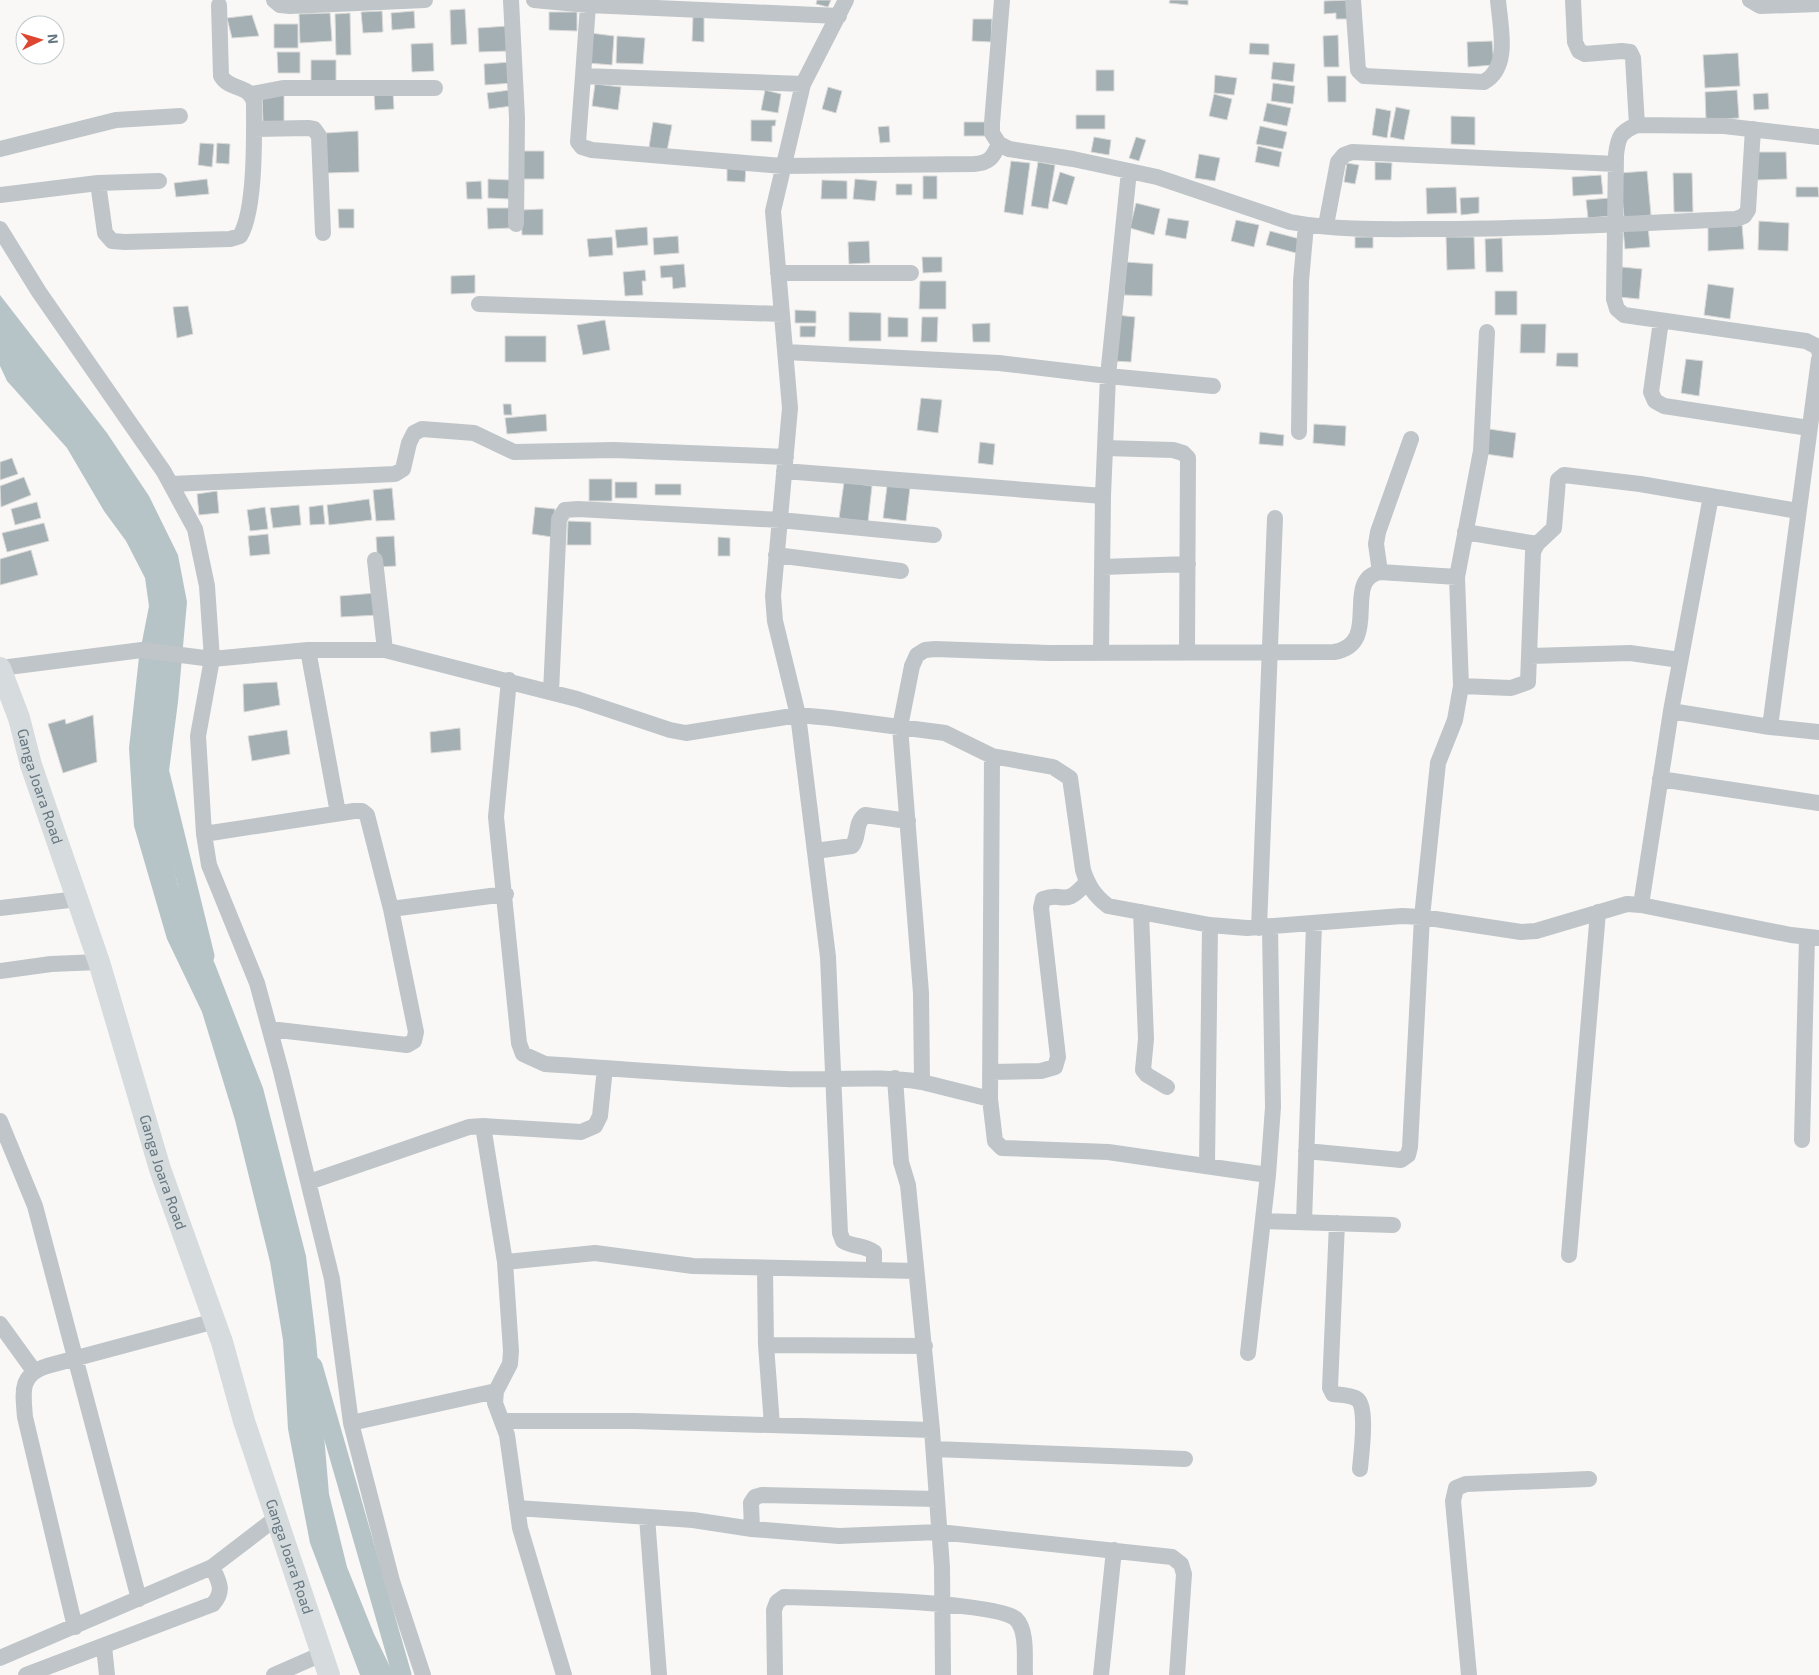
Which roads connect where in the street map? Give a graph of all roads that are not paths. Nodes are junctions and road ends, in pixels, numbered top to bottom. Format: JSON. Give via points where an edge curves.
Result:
{"nodes":[{"id":1,"x":274,"y":0,"type":"edge"},
{"id":2,"x":425,"y":0,"type":"edge"},
{"id":3,"x":511,"y":0,"type":"edge"},
{"id":4,"x":534,"y":0,"type":"edge"},
{"id":5,"x":846,"y":0,"type":"edge"},
{"id":6,"x":1002,"y":0,"type":"edge"},
{"id":7,"x":1353,"y":0,"type":"edge"},
{"id":8,"x":1498,"y":0,"type":"edge"},
{"id":9,"x":1573,"y":0,"type":"edge"},
{"id":10,"x":1750,"y":0,"type":"edge"},
{"id":11,"x":1819,"y":4,"type":"edge"},
{"id":12,"x":219,"y":5,"type":"dead end"},
{"id":13,"x":588,"y":5,"type":"junction"},
{"id":14,"x":676,"y":5,"type":"edge"},
{"id":15,"x":839,"y":16,"type":"junction"},
{"id":16,"x":583,"y":76,"type":"junction"},
{"id":17,"x":804,"y":84,"type":"junction"},
{"id":18,"x":435,"y":88,"type":"dead end"},
{"id":19,"x":252,"y":94,"type":"junction"},
{"id":20,"x":180,"y":116,"type":"dead end"},
{"id":21,"x":1637,"y":125,"type":"junction"},
{"id":22,"x":254,"y":129,"type":"junction"},
{"id":23,"x":1754,"y":129,"type":"junction"},
{"id":24,"x":1819,"y":137,"type":"edge"},
{"id":25,"x":999,"y":144,"type":"junction"},
{"id":26,"x":0,"y":149,"type":"edge"},
{"id":27,"x":1616,"y":164,"type":"junction"},
{"id":28,"x":782,"y":166,"type":"junction"},
{"id":29,"x":1129,"y":172,"type":"junction"},
{"id":30,"x":159,"y":181,"type":"dead end"},
{"id":31,"x":98,"y":183,"type":"junction"},
{"id":32,"x":0,"y":195,"type":"edge"},
{"id":33,"x":516,"y":224,"type":"dead end"},
{"id":34,"x":1615,"y":224,"type":"junction"},
{"id":35,"x":1306,"y":225,"type":"junction"},
{"id":36,"x":1326,"y":226,"type":"junction"},
{"id":37,"x":0,"y":229,"type":"edge"},
{"id":38,"x":323,"y":233,"type":"dead end"},
{"id":39,"x":778,"y":273,"type":"junction"},
{"id":40,"x":911,"y":273,"type":"dead end"},
{"id":41,"x":479,"y":304,"type":"dead end"},
{"id":42,"x":782,"y":314,"type":"junction"},
{"id":43,"x":1661,"y":321,"type":"junction"},
{"id":44,"x":1487,"y":332,"type":"dead end"},
{"id":45,"x":1819,"y":351,"type":"edge"},
{"id":46,"x":786,"y":352,"type":"junction"},
{"id":47,"x":1819,"y":360,"type":"edge"},
{"id":48,"x":1108,"y":376,"type":"junction"},
{"id":49,"x":1213,"y":386,"type":"dead end"},
{"id":50,"x":1815,"y":406,"type":"edge"},
{"id":51,"x":1808,"y":428,"type":"junction"},
{"id":52,"x":1299,"y":432,"type":"dead end"},
{"id":53,"x":1411,"y":440,"type":"dead end"},
{"id":54,"x":1105,"y":448,"type":"junction"},
{"id":55,"x":785,"y":464,"type":"junction"},
{"id":56,"x":171,"y":484,"type":"junction"},
{"id":57,"x":1103,"y":496,"type":"junction"},
{"id":58,"x":1711,"y":496,"type":"junction"},
{"id":59,"x":1798,"y":511,"type":"junction"},
{"id":60,"x":1274,"y":518,"type":"dead end"},
{"id":61,"x":780,"y":520,"type":"junction"},
{"id":62,"x":1465,"y":532,"type":"junction"},
{"id":63,"x":934,"y":535,"type":"dead end"},
{"id":64,"x":1537,"y":544,"type":"junction"},
{"id":65,"x":776,"y":555,"type":"junction"},
{"id":66,"x":375,"y":560,"type":"dead end"},
{"id":67,"x":1188,"y":564,"type":"junction"},
{"id":68,"x":1102,"y":567,"type":"junction"},
{"id":69,"x":901,"y":571,"type":"dead end"},
{"id":70,"x":1380,"y":572,"type":"junction"},
{"id":71,"x":1457,"y":577,"type":"junction"},
{"id":72,"x":308,"y":650,"type":"junction"},
{"id":73,"x":385,"y":650,"type":"junction"},
{"id":74,"x":1101,"y":652,"type":"junction"},
{"id":75,"x":1187,"y":652,"type":"junction"},
{"id":76,"x":1271,"y":652,"type":"junction"},
{"id":77,"x":1530,"y":656,"type":"junction"},
{"id":78,"x":205,"y":658,"type":"junction"},
{"id":79,"x":1680,"y":660,"type":"junction"},
{"id":80,"x":0,"y":668,"type":"edge"},
{"id":81,"x":509,"y":680,"type":"junction"},
{"id":82,"x":1460,"y":686,"type":"junction"},
{"id":83,"x":552,"y":692,"type":"junction"},
{"id":84,"x":1671,"y":711,"type":"junction"},
{"id":85,"x":798,"y":715,"type":"junction"},
{"id":86,"x":900,"y":727,"type":"junction"},
{"id":87,"x":1770,"y":727,"type":"junction"},
{"id":88,"x":1819,"y":732,"type":"edge"},
{"id":89,"x":992,"y":756,"type":"junction"},
{"id":90,"x":1660,"y":779,"type":"junction"},
{"id":91,"x":1819,"y":803,"type":"edge"},
{"id":92,"x":338,"y":813,"type":"junction"},
{"id":93,"x":908,"y":821,"type":"junction"},
{"id":94,"x":204,"y":834,"type":"junction"},
{"id":95,"x":815,"y":851,"type":"junction"},
{"id":96,"x":1087,"y":882,"type":"junction"},
{"id":97,"x":506,"y":894,"type":"junction"},
{"id":98,"x":78,"y":899,"type":"junction"},
{"id":99,"x":1641,"y":905,"type":"junction"},
{"id":100,"x":0,"y":908,"type":"edge"},
{"id":101,"x":391,"y":910,"type":"junction"},
{"id":102,"x":1141,"y":912,"type":"junction"},
{"id":103,"x":1598,"y":912,"type":"junction"},
{"id":104,"x":1422,"y":916,"type":"junction"},
{"id":105,"x":1314,"y":924,"type":"junction"},
{"id":106,"x":1210,"y":925,"type":"junction"},
{"id":107,"x":1265,"y":928,"type":"junction"},
{"id":108,"x":1813,"y":937,"type":"edge"},
{"id":109,"x":100,"y":962,"type":"junction"},
{"id":110,"x":0,"y":970,"type":"edge"},
{"id":111,"x":270,"y":1029,"type":"junction"},
{"id":112,"x":605,"y":1068,"type":"junction"},
{"id":113,"x":990,"y":1072,"type":"junction"},
{"id":114,"x":895,"y":1078,"type":"junction"},
{"id":115,"x":833,"y":1080,"type":"junction"},
{"id":116,"x":922,"y":1082,"type":"junction"},
{"id":117,"x":1167,"y":1087,"type":"dead end"},
{"id":118,"x":990,"y":1099,"type":"junction"},
{"id":119,"x":0,"y":1121,"type":"edge"},
{"id":120,"x":483,"y":1126,"type":"junction"},
{"id":121,"x":1802,"y":1140,"type":"dead end"},
{"id":122,"x":1306,"y":1151,"type":"junction"},
{"id":123,"x":1207,"y":1166,"type":"junction"},
{"id":124,"x":1268,"y":1175,"type":"junction"},
{"id":125,"x":309,"y":1182,"type":"junction"},
{"id":126,"x":1263,"y":1221,"type":"junction"},
{"id":127,"x":1304,"y":1222,"type":"junction"},
{"id":128,"x":1337,"y":1223,"type":"junction"},
{"id":129,"x":1393,"y":1225,"type":"dead end"},
{"id":130,"x":1569,"y":1255,"type":"dead end"},
{"id":131,"x":505,"y":1262,"type":"junction"},
{"id":132,"x":765,"y":1268,"type":"junction"},
{"id":133,"x":874,"y":1270,"type":"junction"},
{"id":134,"x":916,"y":1271,"type":"junction"},
{"id":135,"x":214,"y":1321,"type":"junction"},
{"id":136,"x":0,"y":1324,"type":"edge"},
{"id":137,"x":766,"y":1345,"type":"junction"},
{"id":138,"x":925,"y":1346,"type":"junction"},
{"id":139,"x":1248,"y":1353,"type":"dead end"},
{"id":140,"x":77,"y":1358,"type":"junction"},
{"id":141,"x":34,"y":1370,"type":"junction"},
{"id":142,"x":496,"y":1391,"type":"junction"},
{"id":143,"x":503,"y":1421,"type":"junction"},
{"id":144,"x":351,"y":1423,"type":"junction"},
{"id":145,"x":772,"y":1425,"type":"junction"},
{"id":146,"x":932,"y":1430,"type":"junction"},
{"id":147,"x":934,"y":1449,"type":"junction"},
{"id":148,"x":1185,"y":1459,"type":"dead end"},
{"id":149,"x":1360,"y":1469,"type":"dead end"},
{"id":150,"x":1589,"y":1479,"type":"dead end"},
{"id":151,"x":937,"y":1499,"type":"junction"},
{"id":152,"x":517,"y":1508,"type":"junction"},
{"id":153,"x":647,"y":1517,"type":"junction"},
{"id":154,"x":276,"y":1518,"type":"junction"},
{"id":155,"x":752,"y":1529,"type":"junction"},
{"id":156,"x":939,"y":1532,"type":"junction"},
{"id":157,"x":1114,"y":1550,"type":"junction"},
{"id":158,"x":212,"y":1567,"type":"junction"},
{"id":159,"x":139,"y":1599,"type":"junction"},
{"id":160,"x":942,"y":1604,"type":"junction"},
{"id":161,"x":74,"y":1627,"type":"junction"},
{"id":162,"x":104,"y":1646,"type":"junction"},
{"id":163,"x":322,"y":1654,"type":"junction"},
{"id":164,"x":0,"y":1658,"type":"edge"},
{"id":165,"x":26,"y":1675,"type":"edge"},
{"id":166,"x":107,"y":1675,"type":"edge"},
{"id":167,"x":274,"y":1675,"type":"edge"},
{"id":168,"x":329,"y":1675,"type":"edge"},
{"id":169,"x":423,"y":1675,"type":"edge"},
{"id":170,"x":564,"y":1675,"type":"edge"},
{"id":171,"x":659,"y":1675,"type":"edge"},
{"id":172,"x":775,"y":1675,"type":"edge"},
{"id":173,"x":943,"y":1675,"type":"edge"},
{"id":174,"x":1025,"y":1675,"type":"edge"},
{"id":175,"x":1101,"y":1675,"type":"edge"},
{"id":176,"x":1177,"y":1675,"type":"edge"},
{"id":177,"x":1469,"y":1675,"type":"edge"}],
"edges":[{"from":1,"to":2,"type":"street","via":[[290,6]]},
{"from":3,"to":33,"type":"street","via":[[517,118]]},
{"from":4,"to":13,"type":"street"},
{"from":5,"to":15,"type":"street"},
{"from":6,"to":25,"type":"street","via":[[992,124],[992,133]]},
{"from":7,"to":8,"type":"street","via":[[1358,70],[1364,76],[1484,82],[1498,70],[1502,51]]},
{"from":9,"to":21,"type":"street","via":[[1575,42],[1579,51],[1585,54],[1630,52]]},
{"from":10,"to":11,"type":"street","via":[[1760,6]]},
{"from":12,"to":19,"type":"street","via":[[221,76],[231,86]]},
{"from":13,"to":14,"type":"street"},
{"from":13,"to":16,"type":"street"},
{"from":14,"to":15,"type":"street"},
{"from":15,"to":17,"type":"street"},
{"from":16,"to":17,"type":"street"},
{"from":16,"to":28,"type":"street","via":[[577,133],[582,148]]},
{"from":17,"to":28,"type":"street"},
{"from":18,"to":19,"type":"street","via":[[283,88]]},
{"from":19,"to":22,"type":"street"},
{"from":20,"to":26,"type":"street","via":[[116,120]]},
{"from":21,"to":23,"type":"street"},
{"from":21,"to":27,"type":"street","via":[[1624,131],[1618,141]]},
{"from":22,"to":31,"type":"street","via":[[250,198],[246,226],[240,236],[112,241],[105,233]]},
{"from":22,"to":38,"type":"street","via":[[308,128],[314,129],[319,136]]},
{"from":23,"to":24,"type":"street"},
{"from":23,"to":34,"type":"street","via":[[1748,210],[1744,216]]},
{"from":25,"to":28,"type":"street","via":[[992,160],[984,163]]},
{"from":25,"to":29,"type":"street","via":[[1009,149]]},
{"from":27,"to":34,"type":"street"},
{"from":27,"to":36,"type":"street","via":[[1352,152],[1338,162]]},
{"from":28,"to":39,"type":"street","via":[[772,211]]},
{"from":29,"to":35,"type":"street","via":[[1174,182]]},
{"from":29,"to":48,"type":"street"},
{"from":30,"to":31,"type":"street"},
{"from":31,"to":32,"type":"street"},
{"from":34,"to":36,"type":"street","via":[[1504,229]]},
{"from":34,"to":43,"type":"street","via":[[1614,299],[1617,309],[1624,315]]},
{"from":35,"to":36,"type":"street"},
{"from":35,"to":52,"type":"street","via":[[1301,281]]},
{"from":37,"to":56,"type":"street","via":[[39,292]]},
{"from":39,"to":40,"type":"street"},
{"from":39,"to":42,"type":"street"},
{"from":41,"to":42,"type":"street"},
{"from":42,"to":46,"type":"street"},
{"from":43,"to":45,"type":"street","via":[[1806,341]]},
{"from":43,"to":51,"type":"street","via":[[1651,392],[1655,401],[1664,406]]},
{"from":44,"to":62,"type":"street","via":[[1481,451]]},
{"from":46,"to":48,"type":"street","via":[[999,363]]},
{"from":46,"to":55,"type":"street","via":[[790,408]]},
{"from":47,"to":50,"type":"street"},
{"from":48,"to":49,"type":"street"},
{"from":48,"to":54,"type":"street"},
{"from":50,"to":51,"type":"street"},
{"from":51,"to":59,"type":"street"},
{"from":53,"to":70,"type":"street","via":[[1378,532],[1376,544]]},
{"from":54,"to":57,"type":"street"},
{"from":54,"to":67,"type":"street","via":[[1173,450],[1188,458]]},
{"from":55,"to":56,"type":"street","via":[[614,450],[514,452],[474,433],[422,429],[414,433],[403,470],[395,474]]},
{"from":55,"to":57,"type":"street"},
{"from":55,"to":61,"type":"street"},
{"from":56,"to":78,"type":"street","via":[[194,529],[207,586]]},
{"from":57,"to":68,"type":"street"},
{"from":58,"to":59,"type":"street"},
{"from":58,"to":64,"type":"street","via":[[1564,475],[1558,480],[1554,528]]},
{"from":58,"to":79,"type":"street"},
{"from":59,"to":87,"type":"street"},
{"from":60,"to":76,"type":"street"},
{"from":61,"to":63,"type":"street"},
{"from":61,"to":65,"type":"street"},
{"from":61,"to":83,"type":"street","via":[[565,510],[559,518]]},
{"from":62,"to":64,"type":"street"},
{"from":62,"to":71,"type":"street"},
{"from":64,"to":77,"type":"street","via":[[1532,561]]},
{"from":65,"to":69,"type":"street"},
{"from":65,"to":85,"type":"street","via":[[775,621]]},
{"from":66,"to":73,"type":"street"},
{"from":67,"to":68,"type":"street"},
{"from":67,"to":75,"type":"street"},
{"from":68,"to":74,"type":"street"},
{"from":70,"to":71,"type":"street"},
{"from":70,"to":76,"type":"street","via":[[1365,579],[1359,634],[1348,647],[1334,652]]},
{"from":71,"to":82,"type":"street"},
{"from":72,"to":73,"type":"street"},
{"from":72,"to":78,"type":"street"},
{"from":72,"to":92,"type":"street"},
{"from":73,"to":81,"type":"street"},
{"from":74,"to":75,"type":"street"},
{"from":74,"to":86,"type":"street","via":[[925,650],[917,655],[912,666]]},
{"from":75,"to":76,"type":"street"},
{"from":76,"to":107,"type":"street"},
{"from":77,"to":79,"type":"street","via":[[1630,653]]},
{"from":77,"to":82,"type":"street","via":[[1528,682],[1521,687]]},
{"from":78,"to":80,"type":"street","via":[[142,650]]},
{"from":78,"to":94,"type":"street","via":[[198,736]]},
{"from":79,"to":84,"type":"street"},
{"from":80,"to":98,"type":"main road","name":"Ganga Joara Road"},
{"from":81,"to":83,"type":"street"},
{"from":81,"to":97,"type":"street","via":[[496,817]]},
{"from":82,"to":104,"type":"street","via":[[1455,720],[1438,763]]},
{"from":83,"to":85,"type":"street","via":[[686,733]]},
{"from":84,"to":87,"type":"street"},
{"from":84,"to":90,"type":"street"},
{"from":85,"to":86,"type":"street"},
{"from":85,"to":95,"type":"street"},
{"from":86,"to":89,"type":"street","via":[[945,732]]},
{"from":86,"to":93,"type":"street"},
{"from":87,"to":88,"type":"street"},
{"from":89,"to":96,"type":"street","via":[[1053,767],[1070,778]]},
{"from":89,"to":113,"type":"street"},
{"from":90,"to":91,"type":"street"},
{"from":90,"to":99,"type":"street"},
{"from":92,"to":94,"type":"street"},
{"from":92,"to":101,"type":"street","via":[[362,811],[366,815]]},
{"from":93,"to":95,"type":"street","via":[[865,815],[857,826],[857,839],[852,846]]},
{"from":93,"to":116,"type":"street","via":[[922,1014]]},
{"from":94,"to":111,"type":"street","via":[[209,865],[257,982]]},
{"from":95,"to":115,"type":"street","via":[[828,957]]},
{"from":96,"to":102,"type":"street","via":[[1096,897],[1108,906]]},
{"from":96,"to":113,"type":"street","via":[[1074,896],[1043,899],[1040,908],[1058,1058],[1055,1067],[1041,1072]]},
{"from":97,"to":101,"type":"street"},
{"from":97,"to":112,"type":"street","via":[[519,1043],[523,1054],[545,1064]]},
{"from":98,"to":100,"type":"street"},
{"from":98,"to":109,"type":"main road","name":"Ganga Joara Road"},
{"from":99,"to":103,"type":"street","via":[[1628,904]]},
{"from":99,"to":108,"type":"street"},
{"from":101,"to":111,"type":"street","via":[[416,1032],[414,1041],[407,1045]]},
{"from":102,"to":106,"type":"street"},
{"from":102,"to":117,"type":"street","via":[[1146,1039],[1143,1070]]},
{"from":103,"to":104,"type":"street","via":[[1536,931],[1521,932]]},
{"from":103,"to":130,"type":"street"},
{"from":104,"to":105,"type":"street"},
{"from":104,"to":122,"type":"street","via":[[1408,1155],[1401,1160]]},
{"from":105,"to":107,"type":"street"},
{"from":105,"to":122,"type":"street"},
{"from":106,"to":107,"type":"street"},
{"from":106,"to":123,"type":"street"},
{"from":107,"to":124,"type":"street","via":[[1273,1107]]},
{"from":108,"to":121,"type":"street"},
{"from":109,"to":110,"type":"street"},
{"from":109,"to":135,"type":"main road","name":"Ganga Joara Road","via":[[160,1169]]},
{"from":111,"to":125,"type":"street"},
{"from":112,"to":115,"type":"street"},
{"from":112,"to":120,"type":"street","via":[[600,1116],[595,1126],[581,1132]]},
{"from":113,"to":118,"type":"street"},
{"from":114,"to":115,"type":"street"},
{"from":114,"to":116,"type":"street"},
{"from":114,"to":134,"type":"street"},
{"from":115,"to":133,"type":"street","via":[[840,1233],[849,1245],[867,1247],[874,1252]]},
{"from":116,"to":118,"type":"street"},
{"from":118,"to":123,"type":"street","via":[[995,1141],[1002,1148],[1108,1152]]},
{"from":119,"to":140,"type":"street","via":[[35,1206]]},
{"from":120,"to":125,"type":"street","via":[[451,1132]]},
{"from":120,"to":131,"type":"street"},
{"from":122,"to":127,"type":"street"},
{"from":123,"to":124,"type":"street"},
{"from":124,"to":126,"type":"street"},
{"from":125,"to":144,"type":"street","via":[[332,1279]]},
{"from":126,"to":127,"type":"street"},
{"from":126,"to":139,"type":"street"},
{"from":127,"to":128,"type":"street"},
{"from":128,"to":129,"type":"street"},
{"from":128,"to":149,"type":"street","via":[[1330,1388],[1334,1394],[1360,1401],[1364,1412]]},
{"from":131,"to":132,"type":"street","via":[[595,1253],[693,1266]]},
{"from":131,"to":142,"type":"street","via":[[512,1351],[510,1364]]},
{"from":132,"to":133,"type":"street"},
{"from":132,"to":137,"type":"street"},
{"from":133,"to":134,"type":"street"},
{"from":134,"to":138,"type":"street"},
{"from":135,"to":140,"type":"street"},
{"from":135,"to":154,"type":"main road","name":"Ganga Joara Road"},
{"from":136,"to":141,"type":"street"},
{"from":137,"to":138,"type":"street"},
{"from":137,"to":145,"type":"street"},
{"from":138,"to":146,"type":"street"},
{"from":140,"to":141,"type":"street"},
{"from":140,"to":159,"type":"street"},
{"from":141,"to":161,"type":"street","via":[[26,1380],[26,1417]]},
{"from":142,"to":143,"type":"street","via":[[495,1403]]},
{"from":142,"to":144,"type":"street"},
{"from":143,"to":145,"type":"street"},
{"from":143,"to":152,"type":"street"},
{"from":144,"to":169,"type":"street","via":[[392,1581]]},
{"from":145,"to":146,"type":"street"},
{"from":146,"to":147,"type":"street"},
{"from":147,"to":148,"type":"street"},
{"from":147,"to":151,"type":"street"},
{"from":150,"to":177,"type":"street","via":[[1466,1484],[1456,1488],[1453,1501]]},
{"from":151,"to":155,"type":"street","via":[[762,1495],[755,1497],[752,1503]]},
{"from":151,"to":156,"type":"street"},
{"from":152,"to":153,"type":"street"},
{"from":152,"to":170,"type":"street"},
{"from":153,"to":155,"type":"street"},
{"from":153,"to":171,"type":"street"},
{"from":154,"to":158,"type":"street"},
{"from":154,"to":163,"type":"main road","name":"Ganga Joara Road"},
{"from":155,"to":156,"type":"street","via":[[855,1536]]},
{"from":156,"to":157,"type":"street"},
{"from":156,"to":160,"type":"street"},
{"from":157,"to":175,"type":"street"},
{"from":157,"to":176,"type":"street","via":[[1172,1557],[1181,1564],[1184,1574]]},
{"from":158,"to":159,"type":"street"},
{"from":158,"to":162,"type":"street","via":[[221,1586],[220,1597],[214,1604]]},
{"from":159,"to":161,"type":"street"},
{"from":160,"to":172,"type":"street","via":[[784,1597],[774,1610]]},
{"from":160,"to":173,"type":"street"},
{"from":160,"to":174,"type":"street","via":[[1006,1614],[1017,1620],[1022,1632]]},
{"from":161,"to":164,"type":"street"},
{"from":162,"to":165,"type":"street"},
{"from":162,"to":166,"type":"street"},
{"from":163,"to":167,"type":"street"},
{"from":163,"to":168,"type":"main road","name":"Ganga Joara Road"}]}
